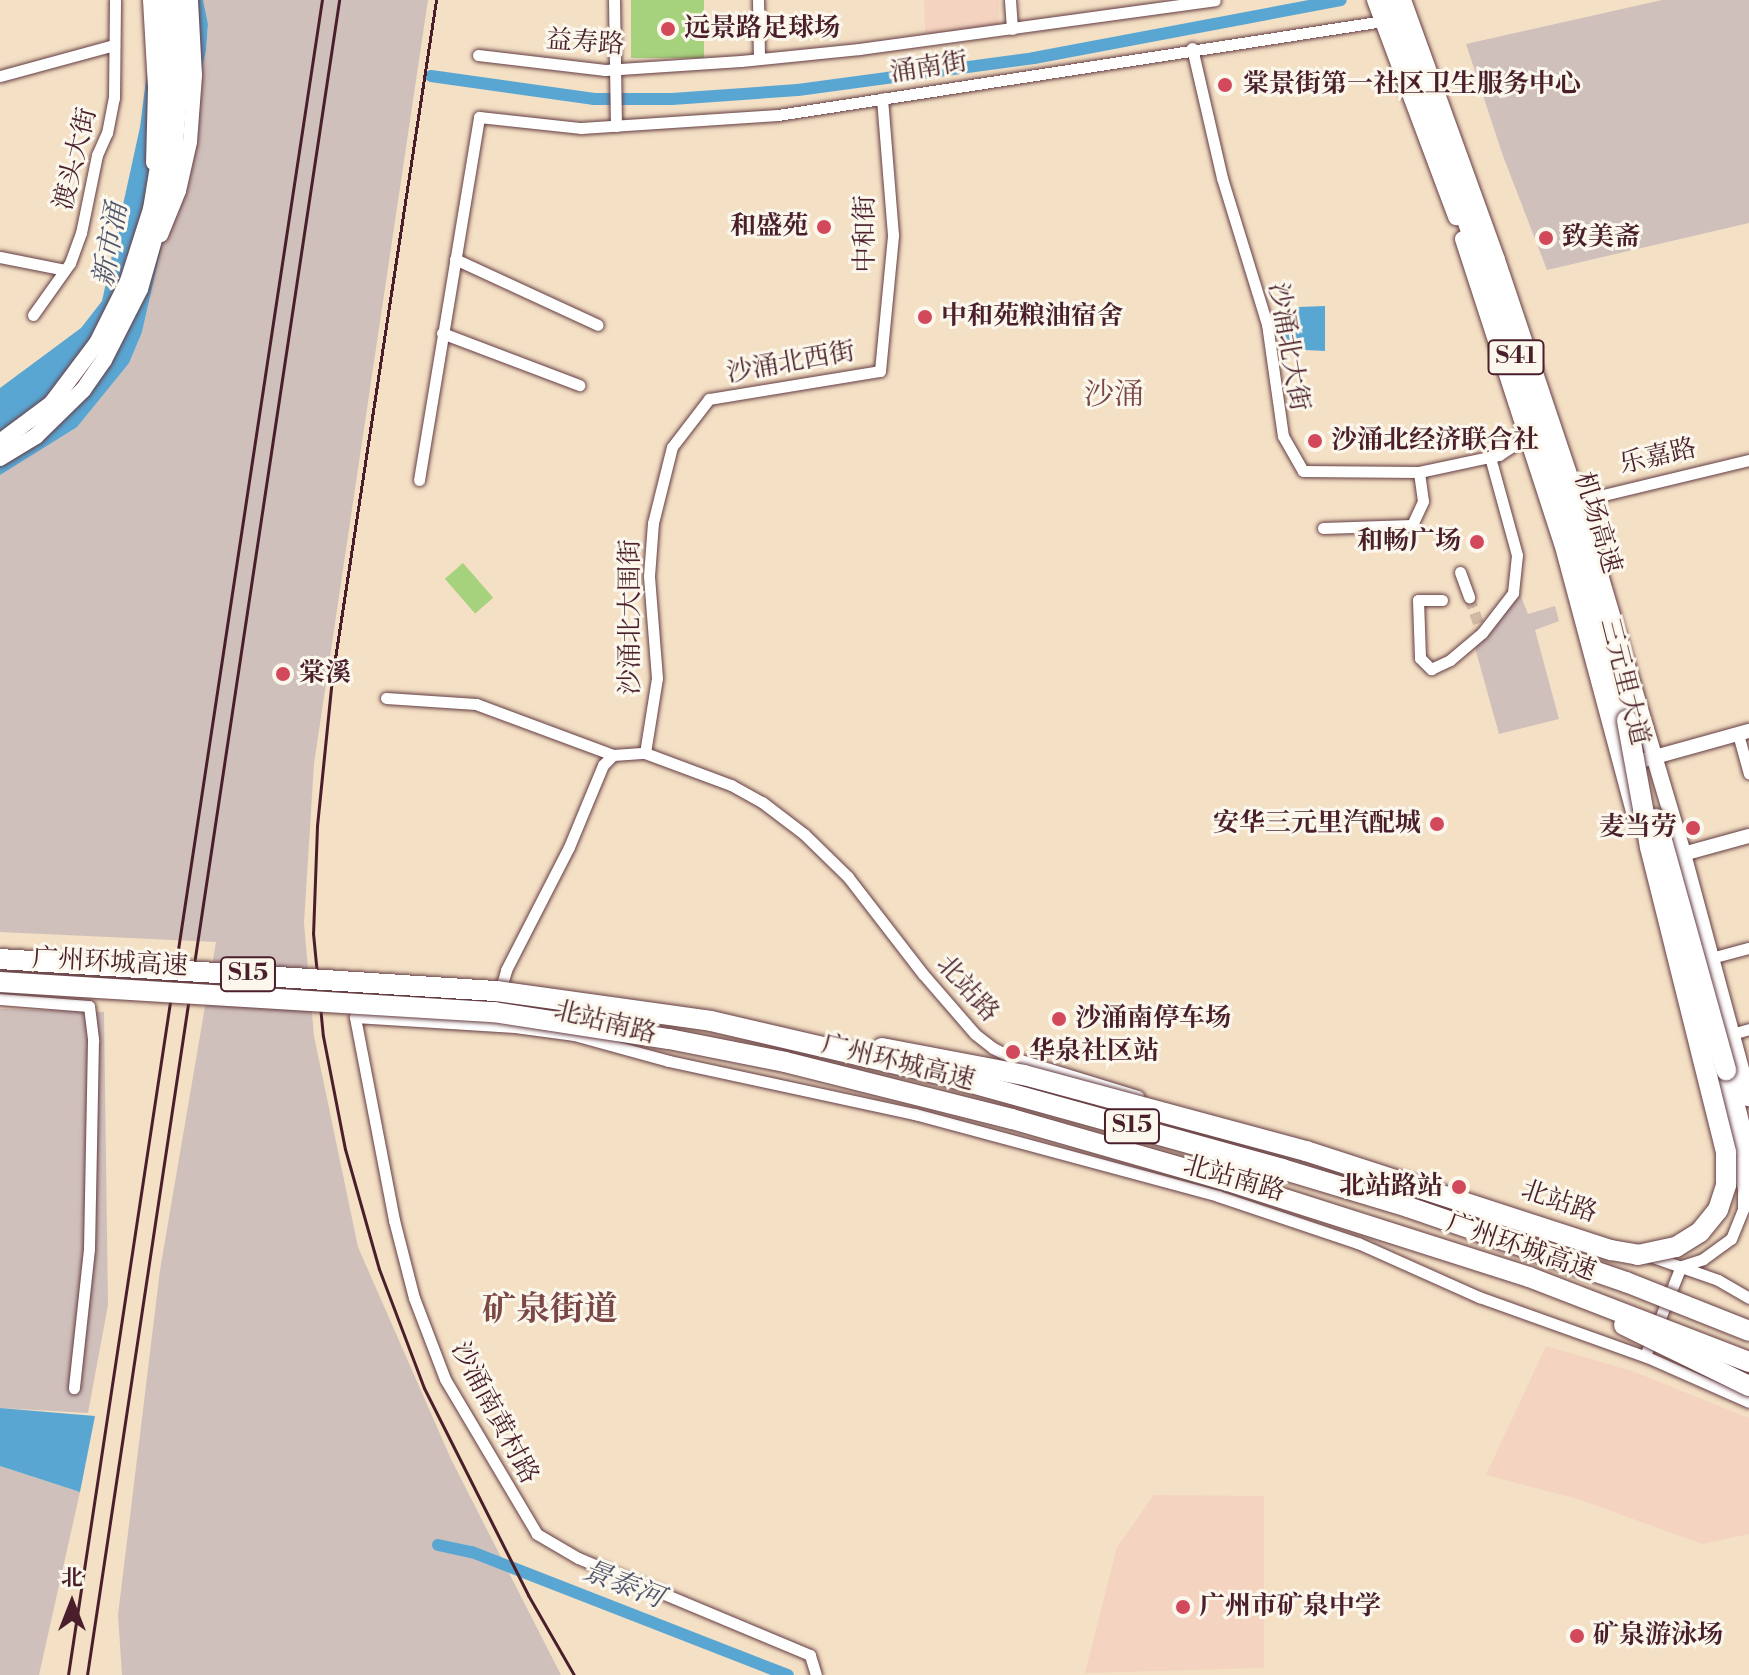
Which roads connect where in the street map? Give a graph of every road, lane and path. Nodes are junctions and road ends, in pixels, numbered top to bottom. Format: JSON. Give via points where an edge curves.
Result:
{"nodes":[{"id":1,"x":115,"y":0,"type":"edge"},
{"id":2,"x":150,"y":0,"type":"edge"},
{"id":3,"x":164,"y":0,"type":"edge"},
{"id":4,"x":178,"y":0,"type":"edge"},
{"id":5,"x":191,"y":0,"type":"edge"},
{"id":6,"x":614,"y":0,"type":"edge"},
{"id":7,"x":758,"y":0,"type":"edge"},
{"id":8,"x":1010,"y":0,"type":"edge"},
{"id":9,"x":1215,"y":0,"type":"edge"},
{"id":10,"x":1375,"y":0,"type":"edge"},
{"id":11,"x":1390,"y":0,"type":"edge"},
{"id":12,"x":1403,"y":0,"type":"edge"},
{"id":13,"x":1383,"y":21,"type":"junction"},
{"id":14,"x":1012,"y":29,"type":"junction"},
{"id":15,"x":114,"y":45,"type":"junction"},
{"id":16,"x":1192,"y":48,"type":"junction"},
{"id":17,"x":478,"y":55,"type":"dead end"},
{"id":18,"x":759,"y":59,"type":"junction"},
{"id":19,"x":617,"y":69,"type":"junction"},
{"id":20,"x":0,"y":76,"type":"edge"},
{"id":21,"x":882,"y":98,"type":"junction"},
{"id":22,"x":616,"y":126,"type":"junction"},
{"id":23,"x":151,"y":209,"type":"junction"},
{"id":24,"x":153,"y":249,"type":"junction"},
{"id":25,"x":0,"y":257,"type":"edge"},
{"id":26,"x":455,"y":259,"type":"junction"},
{"id":27,"x":65,"y":270,"type":"junction"},
{"id":28,"x":33,"y":315,"type":"dead end"},
{"id":29,"x":598,"y":325,"type":"dead end"},
{"id":30,"x":442,"y":333,"type":"junction"},
{"id":31,"x":880,"y":371,"type":"joint"},
{"id":32,"x":579,"y":385,"type":"dead end"},
{"id":33,"x":709,"y":399,"type":"joint"},
{"id":34,"x":1528,"y":436,"type":"junction"},
{"id":35,"x":0,"y":442,"type":"edge"},
{"id":36,"x":1490,"y":457,"type":"junction"},
{"id":37,"x":0,"y":458,"type":"edge"},
{"id":38,"x":1749,"y":460,"type":"edge"},
{"id":39,"x":1419,"y":472,"type":"junction"},
{"id":40,"x":419,"y":480,"type":"dead end"},
{"id":41,"x":1578,"y":501,"type":"junction"},
{"id":42,"x":1323,"y":528,"type":"dead end"},
{"id":43,"x":1460,"y":572,"type":"dead end"},
{"id":44,"x":1469,"y":597,"type":"tunnel mouth"},
{"id":45,"x":1442,"y":600,"type":"dead end"},
{"id":46,"x":386,"y":698,"type":"dead end"},
{"id":47,"x":1626,"y":721,"type":"junction"},
{"id":48,"x":1743,"y":733,"type":"edge"},
{"id":49,"x":645,"y":753,"type":"junction"},
{"id":50,"x":613,"y":755,"type":"junction"},
{"id":51,"x":1654,"y":757,"type":"junction"},
{"id":52,"x":1621,"y":767,"type":"junction"},
{"id":53,"x":1749,"y":774,"type":"edge"},
{"id":54,"x":1749,"y":836,"type":"edge"},
{"id":55,"x":1683,"y":854,"type":"junction"},
{"id":56,"x":1749,"y":948,"type":"edge"},
{"id":57,"x":1711,"y":958,"type":"junction"},
{"id":58,"x":0,"y":959,"type":"edge"},
{"id":59,"x":0,"y":982,"type":"edge"},
{"id":60,"x":0,"y":999,"type":"edge"},
{"id":61,"x":355,"y":1017,"type":"joint"},
{"id":62,"x":711,"y":1021,"type":"junction"},
{"id":63,"x":492,"y":1025,"type":"junction"},
{"id":64,"x":1749,"y":1029,"type":"edge"},
{"id":65,"x":1732,"y":1034,"type":"junction"},
{"id":66,"x":1726,"y":1070,"type":"junction"},
{"id":67,"x":1749,"y":1098,"type":"edge"},
{"id":68,"x":1749,"y":1127,"type":"edge"},
{"id":69,"x":1746,"y":1170,"type":"edge"},
{"id":70,"x":1749,"y":1199,"type":"edge"},
{"id":71,"x":1467,"y":1256,"type":"junction"},
{"id":72,"x":1681,"y":1266,"type":"junction"},
{"id":73,"x":1749,"y":1298,"type":"edge"},
{"id":74,"x":1749,"y":1331,"type":"edge"},
{"id":75,"x":1645,"y":1356,"type":"junction"},
{"id":76,"x":1749,"y":1362,"type":"edge"},
{"id":77,"x":1749,"y":1386,"type":"edge"},
{"id":78,"x":74,"y":1388,"type":"dead end"},
{"id":79,"x":1749,"y":1402,"type":"edge"},
{"id":80,"x":816,"y":1675,"type":"edge"}],
"edges":[{"from":1,"to":15,"type":"street","name":"渡头大街"},
{"from":2,"to":23,"type":"street","via":[[155,88]]},
{"from":3,"to":23,"type":"main road","via":[[166,100]]},
{"from":4,"to":24,"type":"main road","via":[[179,112],[172,177]]},
{"from":5,"to":24,"type":"street","via":[[195,75],[190,142],[179,191]]},
{"from":6,"to":19,"type":"street"},
{"from":7,"to":18,"type":"street"},
{"from":8,"to":14,"type":"street"},
{"from":9,"to":14,"type":"street","name":"益寿路"},
{"from":10,"to":13,"type":"main road","name":"三元里大道"},
{"from":11,"to":47,"type":"highway","name":"机场高速","number":"S41","via":[[1540,428]]},
{"from":12,"to":41,"type":"main road","name":"三元里大道"},
{"from":13,"to":16,"type":"street","name":"涌南街"},
{"from":13,"to":34,"type":"main road","name":"三元里大道"},
{"from":14,"to":18,"type":"street","name":"益寿路"},
{"from":15,"to":20,"type":"street"},
{"from":15,"to":27,"type":"street","name":"渡头大街","via":[[114,98],[107,133],[97,155],[81,233]]},
{"from":16,"to":21,"type":"street","name":"涌南街"},
{"from":16,"to":39,"type":"street","name":"沙涌北大街","via":[[1222,178],[1267,324],[1283,436],[1303,471]]},
{"from":17,"to":19,"type":"street","name":"益寿路"},
{"from":18,"to":19,"type":"street","name":"益寿路"},
{"from":19,"to":22,"type":"street"},
{"from":21,"to":22,"type":"street","name":"涌南街","via":[[778,115]]},
{"from":21,"to":31,"type":"street","name":"中和街","via":[[893,235]]},
{"from":22,"to":26,"type":"street","name":"涌南街","via":[[581,128],[479,117]]},
{"from":23,"to":35,"type":"main road","via":[[128,281],[97,343],[51,404]]},
{"from":24,"to":37,"type":"main road","via":[[132,309],[90,381],[54,420]]},
{"from":25,"to":27,"type":"street"},
{"from":26,"to":29,"type":"street"},
{"from":26,"to":30,"type":"street"},
{"from":27,"to":28,"type":"street","name":"渡头大街"},
{"from":30,"to":32,"type":"street"},
{"from":30,"to":40,"type":"street"},
{"from":31,"to":33,"type":"street","name":"沙涌北西街"},
{"from":33,"to":49,"type":"street","name":"沙涌北大围街","via":[[672,447],[653,523],[649,576],[657,678]]},
{"from":34,"to":36,"type":"street","name":"沙涌北大街"},
{"from":34,"to":47,"type":"main road","name":"三元里大道","via":[[1573,580]]},
{"from":36,"to":39,"type":"street","name":"沙涌北大街"},
{"from":36,"to":45,"type":"street","via":[[1517,555],[1513,593],[1482,633],[1431,669],[1420,658],[1418,600]]},
{"from":38,"to":41,"type":"street","name":"乐嘉路"},
{"from":39,"to":42,"type":"street","via":[[1423,501],[1412,525]]},
{"from":41,"to":47,"type":"main road","name":"三元里大道"},
{"from":43,"to":44,"type":"street"},
{"from":46,"to":50,"type":"street","via":[[476,704]]},
{"from":47,"to":51,"type":"main road","name":"三元里大道"},
{"from":47,"to":52,"type":"main road","name":"三元里大道"},
{"from":47,"to":62,"type":"highway","bridge":true,"via":[[1650,847],[1727,1164],[1718,1210],[1692,1239],[1669,1249],[1638,1255],[1601,1248],[1334,1159],[1024,1075]]},
{"from":47,"to":66,"type":"highway","name":"机场高速","number":"S41","bridge":true},
{"from":48,"to":51,"type":"street"},
{"from":48,"to":53,"type":"street"},
{"from":49,"to":50,"type":"street","name":"北站路"},
{"from":49,"to":72,"type":"street","name":"北站路","via":[[731,785],[804,834],[848,877],[975,1034],[1011,1057],[1361,1160]]},
{"from":50,"to":63,"type":"street","via":[[599,773],[569,847],[506,970]]},
{"from":51,"to":52,"type":"street"},
{"from":51,"to":55,"type":"main road","name":"三元里大道"},
{"from":52,"to":69,"type":"main road","name":"三元里大道"},
{"from":54,"to":55,"type":"street"},
{"from":55,"to":57,"type":"main road","name":"三元里大道"},
{"from":56,"to":57,"type":"street"},
{"from":57,"to":65,"type":"main road","name":"三元里大道"},
{"from":58,"to":62,"type":"highway","name":"广州环城高速","number":"S15","bridge":true,"via":[[496,991]]},
{"from":59,"to":71,"type":"highway","name":"广州环城高速","number":"S15","bridge":true,"via":[[494,1012],[669,1039],[1012,1119]]},
{"from":60,"to":78,"type":"street","via":[[89,1006],[89,1249]]},
{"from":61,"to":63,"type":"street","name":"北站南路"},
{"from":61,"to":80,"type":"street","name":"沙涌南黄村路","via":[[414,1298],[445,1379],[537,1534],[578,1558],[810,1655]]},
{"from":62,"to":74,"type":"highway","name":"广州环城高速","number":"S15","bridge":true,"via":[[962,1079],[1310,1177],[1626,1282]]},
{"from":63,"to":75,"type":"street","name":"北站南路","via":[[574,1035],[669,1061],[848,1097],[1242,1203],[1336,1234],[1479,1297]]},
{"from":64,"to":65,"type":"street"},
{"from":65,"to":67,"type":"main road","name":"三元里大道"},
{"from":66,"to":68,"type":"highway"},
{"from":66,"to":69,"type":"highway"},
{"from":69,"to":70,"type":"main road","name":"三元里大道"},
{"from":69,"to":72,"type":"street","via":[[1743,1209],[1731,1239],[1703,1259]]},
{"from":71,"to":76,"type":"highway","name":"广州环城高速","number":"S15","bridge":true},
{"from":71,"to":77,"type":"highway","bridge":true},
{"from":72,"to":73,"type":"street","name":"北站路"},
{"from":72,"to":75,"type":"street"},
{"from":75,"to":79,"type":"street","name":"北站南路"}]}
